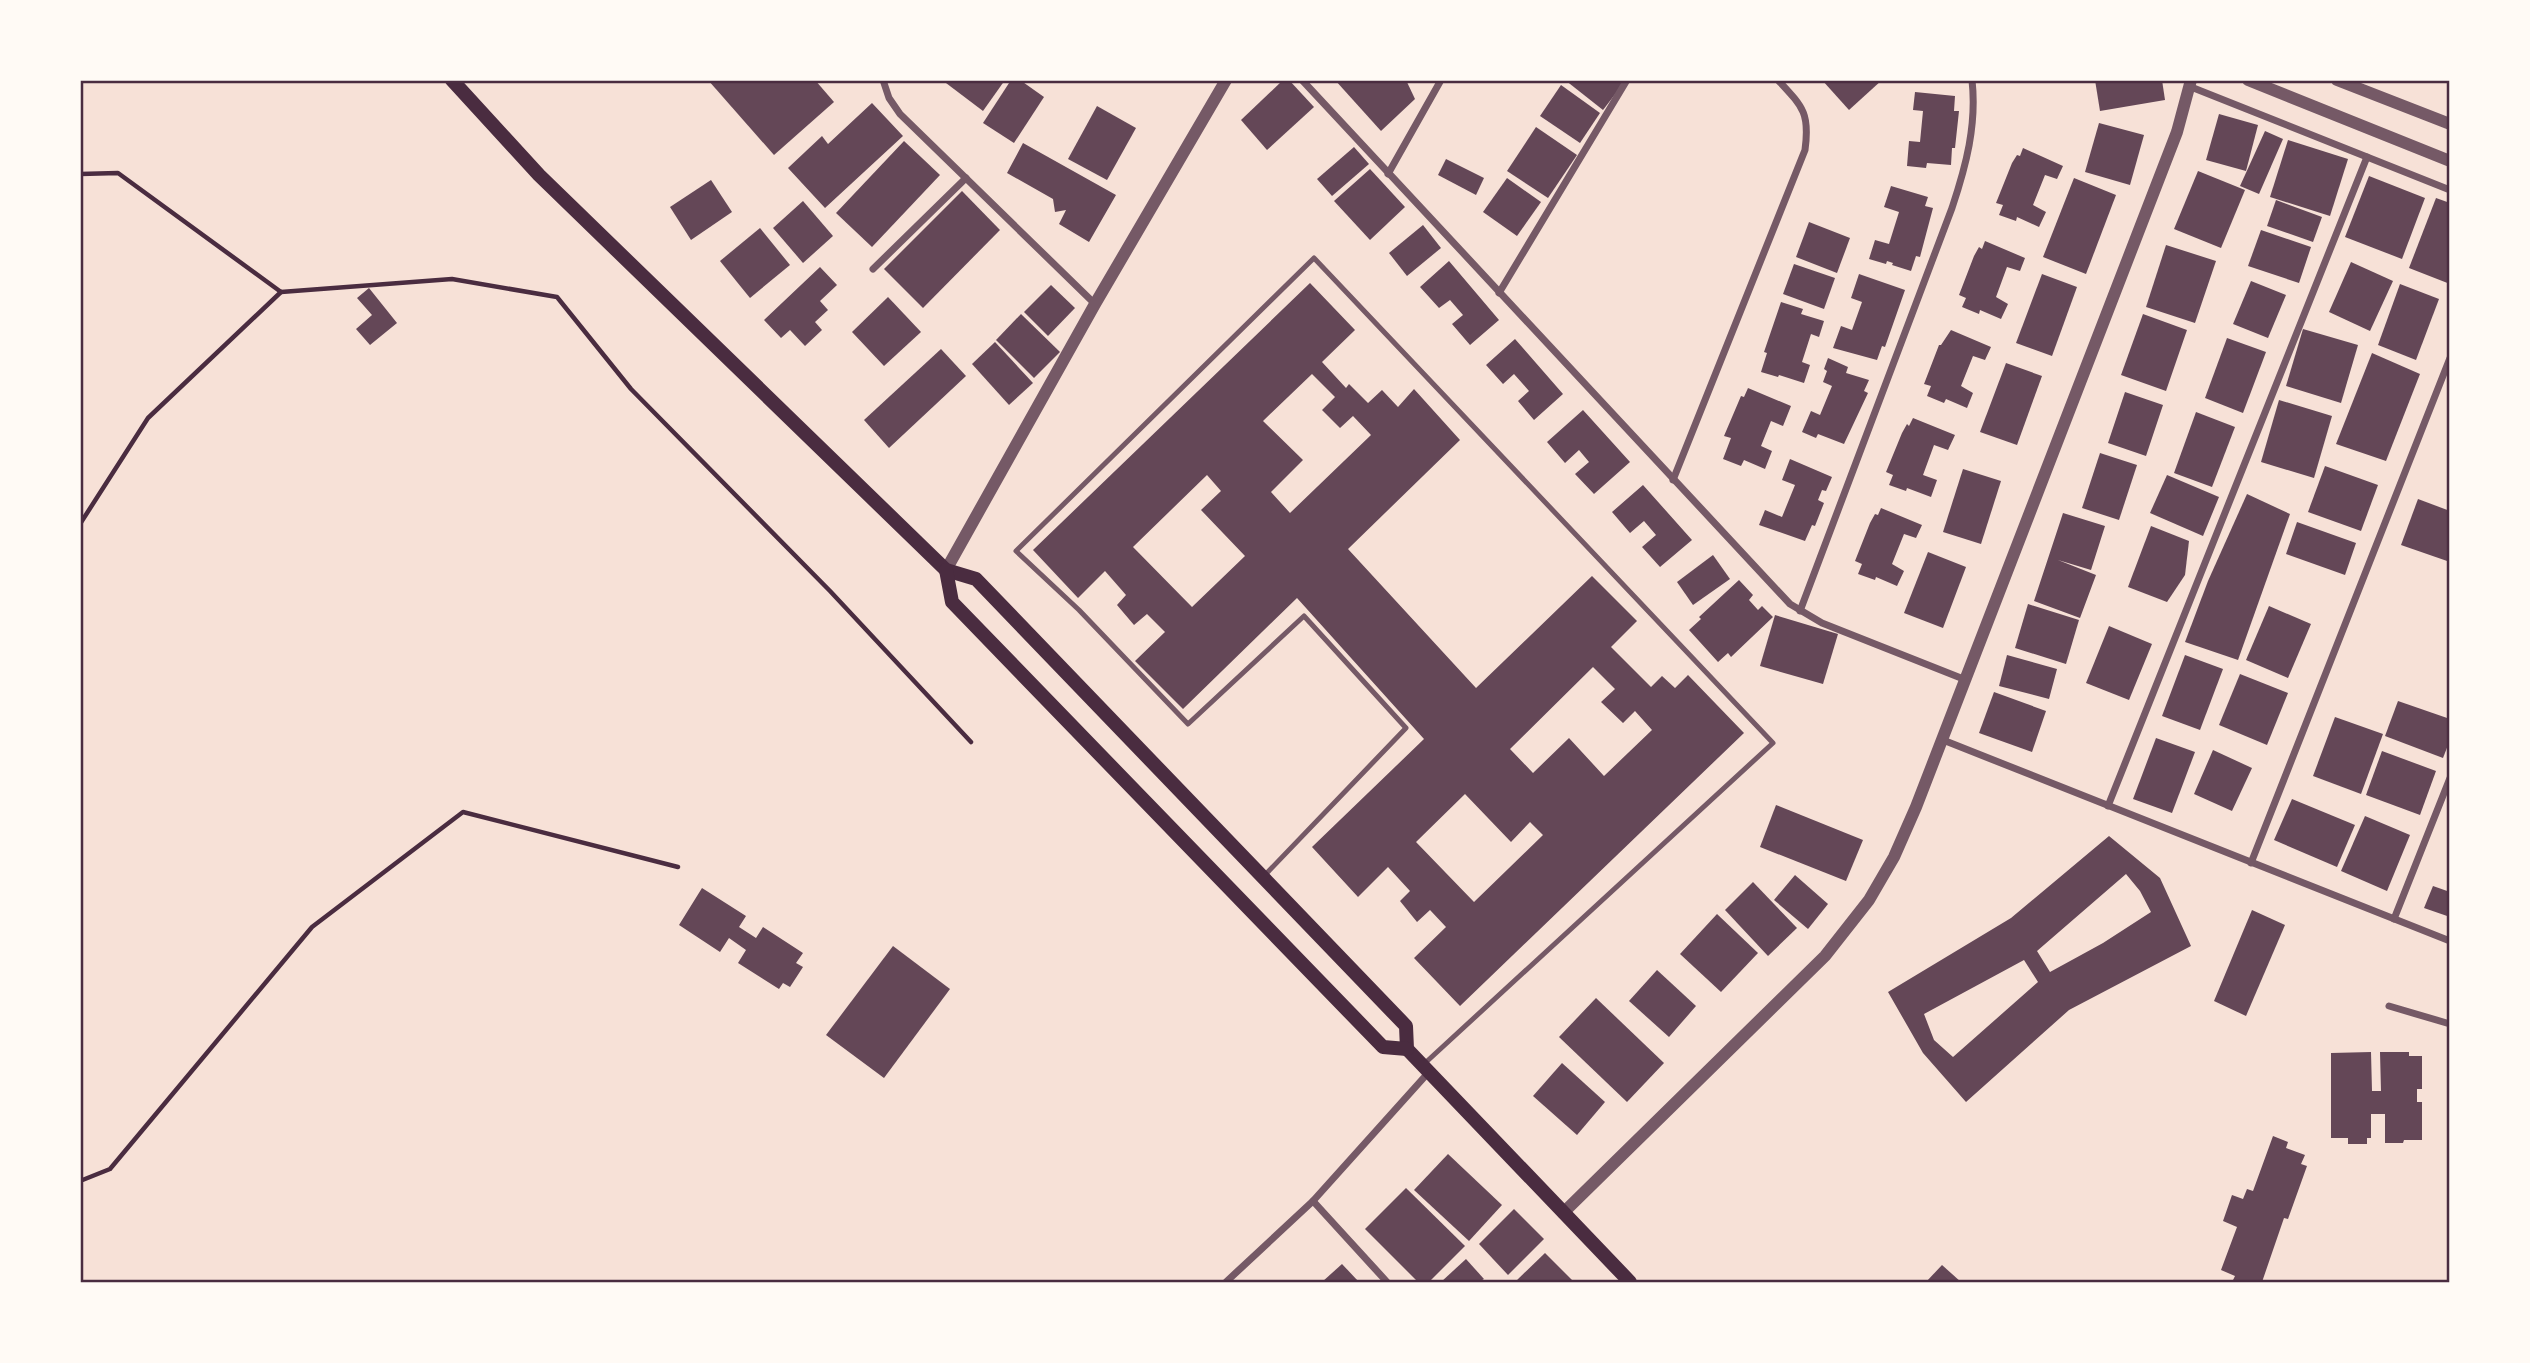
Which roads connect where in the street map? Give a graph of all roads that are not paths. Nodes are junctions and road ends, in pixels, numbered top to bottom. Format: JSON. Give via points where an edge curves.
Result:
{"nodes":[{"id":1,"x":452,"y":80,"type":"edge"},
{"id":2,"x":883,"y":80,"type":"edge"},
{"id":3,"x":1226,"y":80,"type":"edge"},
{"id":4,"x":1302,"y":80,"type":"edge"},
{"id":5,"x":1441,"y":80,"type":"edge"},
{"id":6,"x":1627,"y":80,"type":"edge"},
{"id":7,"x":1778,"y":80,"type":"edge"},
{"id":8,"x":1972,"y":80,"type":"edge"},
{"id":9,"x":2248,"y":80,"type":"edge"},
{"id":10,"x":2337,"y":80,"type":"edge"},
{"id":11,"x":2191,"y":84,"type":"edge"},
{"id":12,"x":2449,"y":124,"type":"edge"},
{"id":13,"x":2367,"y":158,"type":"junction"},
{"id":14,"x":2449,"y":161,"type":"edge"},
{"id":15,"x":1388,"y":174,"type":"junction"},
{"id":16,"x":965,"y":178,"type":"junction"},
{"id":17,"x":2449,"y":190,"type":"edge"},
{"id":18,"x":873,"y":268,"type":"dead end"},
{"id":19,"x":1499,"y":293,"type":"junction"},
{"id":20,"x":1095,"y":304,"type":"junction"},
{"id":21,"x":2449,"y":358,"type":"edge"},
{"id":22,"x":1673,"y":480,"type":"junction"},
{"id":23,"x":946,"y":570,"type":"junction"},
{"id":24,"x":1800,"y":611,"type":"junction"},
{"id":25,"x":1966,"y":680,"type":"junction"},
{"id":26,"x":1942,"y":740,"type":"junction"},
{"id":27,"x":2449,"y":778,"type":"edge"},
{"id":28,"x":2108,"y":806,"type":"junction"},
{"id":29,"x":2251,"y":863,"type":"junction"},
{"id":30,"x":1263,"y":877,"type":"junction"},
{"id":31,"x":2394,"y":919,"type":"junction"},
{"id":32,"x":2449,"y":941,"type":"edge"},
{"id":33,"x":2389,"y":1006,"type":"dead end"},
{"id":34,"x":2449,"y":1024,"type":"edge"},
{"id":35,"x":1407,"y":1049,"type":"junction"},
{"id":36,"x":1425,"y":1069,"type":"junction"},
{"id":37,"x":1313,"y":1201,"type":"junction"},
{"id":38,"x":1563,"y":1213,"type":"junction"},
{"id":39,"x":1226,"y":1283,"type":"edge"},
{"id":40,"x":1387,"y":1283,"type":"edge"},
{"id":41,"x":1630,"y":1283,"type":"edge"}],
"edges":[{"from":1,"to":23,"type":"main road","via":[[539,175]]},
{"from":2,"to":16,"type":"street","via":[[900,114]]},
{"from":3,"to":20,"type":"street"},
{"from":4,"to":15,"type":"street"},
{"from":5,"to":15,"type":"street"},
{"from":6,"to":19,"type":"street"},
{"from":7,"to":22,"type":"street","via":[[1803,111],[1808,127],[1805,150]]},
{"from":8,"to":24,"type":"street","via":[[1972,135],[1956,197]]},
{"from":9,"to":14,"type":"street"},
{"from":10,"to":12,"type":"street"},
{"from":11,"to":13,"type":"street"},
{"from":11,"to":25,"type":"street","via":[[2177,132]]},
{"from":13,"to":17,"type":"street"},
{"from":13,"to":28,"type":"street"},
{"from":15,"to":19,"type":"street"},
{"from":16,"to":18,"type":"street"},
{"from":16,"to":20,"type":"street"},
{"from":19,"to":22,"type":"street"},
{"from":20,"to":23,"type":"street"},
{"from":21,"to":29,"type":"street"},
{"from":22,"to":24,"type":"street"},
{"from":23,"to":30,"type":"main road","via":[[976,579]]},
{"from":23,"to":35,"type":"main road","via":[[952,602],[1383,1048]]},
{"from":24,"to":25,"type":"street"},
{"from":25,"to":26,"type":"street"},
{"from":26,"to":28,"type":"street"},
{"from":26,"to":38,"type":"street","via":[[1894,857],[1825,956]]},
{"from":27,"to":31,"type":"street"},
{"from":28,"to":29,"type":"street"},
{"from":29,"to":31,"type":"street"},
{"from":30,"to":35,"type":"main road","via":[[1406,1026]]},
{"from":30,"to":36,"type":"lane","via":[[1406,728],[1304,617],[1188,724],[1016,551],[1314,258],[1773,743]]},
{"from":31,"to":32,"type":"street"},
{"from":33,"to":34,"type":"street"},
{"from":35,"to":36,"type":"main road"},
{"from":36,"to":37,"type":"street"},
{"from":36,"to":38,"type":"main road"},
{"from":37,"to":39,"type":"street"},
{"from":37,"to":40,"type":"street"},
{"from":38,"to":41,"type":"main road"}]}
